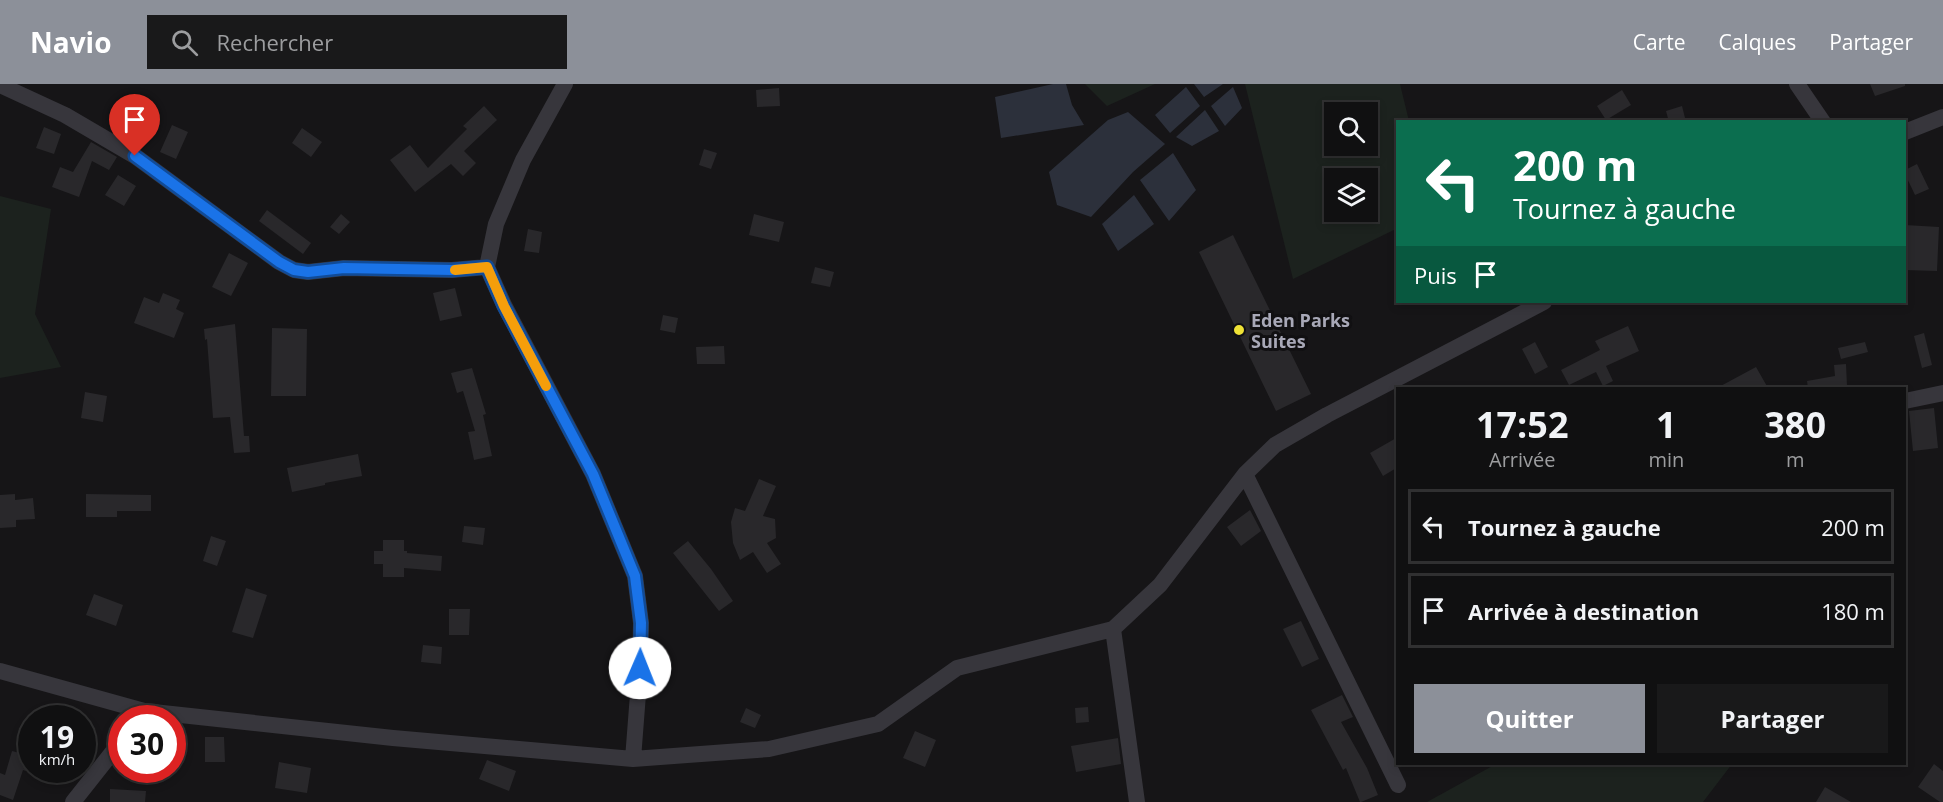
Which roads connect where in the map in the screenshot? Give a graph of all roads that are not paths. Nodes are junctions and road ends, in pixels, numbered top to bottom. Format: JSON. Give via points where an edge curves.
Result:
{"nodes":[{"id":1,"x":565,"y":84,"type":"edge"},
{"id":2,"x":1797,"y":84,"type":"edge"},
{"id":3,"x":0,"y":85,"type":"edge"},
{"id":4,"x":1943,"y":117,"type":"edge"},
{"id":5,"x":1822,"y":120,"type":"edge"},
{"id":6,"x":1906,"y":132,"type":"edge"},
{"id":7,"x":487,"y":267,"type":"junction"},
{"id":8,"x":1542,"y":303,"type":"edge"},
{"id":9,"x":1943,"y":393,"type":"edge"},
{"id":10,"x":1906,"y":401,"type":"edge"},
{"id":11,"x":1245,"y":474,"type":"junction"},
{"id":12,"x":1113,"y":629,"type":"junction"},
{"id":13,"x":0,"y":671,"type":"edge"},
{"id":14,"x":109,"y":705,"type":"edge"},
{"id":15,"x":186,"y":719,"type":"edge"},
{"id":16,"x":108,"y":758,"type":"edge"},
{"id":17,"x":633,"y":759,"type":"junction"},
{"id":18,"x":1398,"y":785,"type":"dead end"},
{"id":19,"x":73,"y":802,"type":"edge"},
{"id":20,"x":1137,"y":802,"type":"edge"}],
"edges":[{"from":1,"to":7,"type":"street","via":[[523,160],[496,224]]},
{"from":2,"to":5,"type":"street"},
{"from":3,"to":7,"type":"street","via":[[64,115],[135,156],[294,270]]},
{"from":4,"to":6,"type":"street"},
{"from":7,"to":17,"type":"street","via":[[593,474],[635,576],[641,623]]},
{"from":8,"to":11,"type":"street","via":[[1327,414],[1275,445]]},
{"from":9,"to":10,"type":"street"},
{"from":11,"to":12,"type":"street","via":[[1160,585]]},
{"from":11,"to":18,"type":"street"},
{"from":12,"to":17,"type":"street","via":[[957,668],[878,724],[769,750]]},
{"from":12,"to":20,"type":"street"},
{"from":13,"to":14,"type":"street"},
{"from":15,"to":17,"type":"street"},
{"from":16,"to":19,"type":"street"}]}
